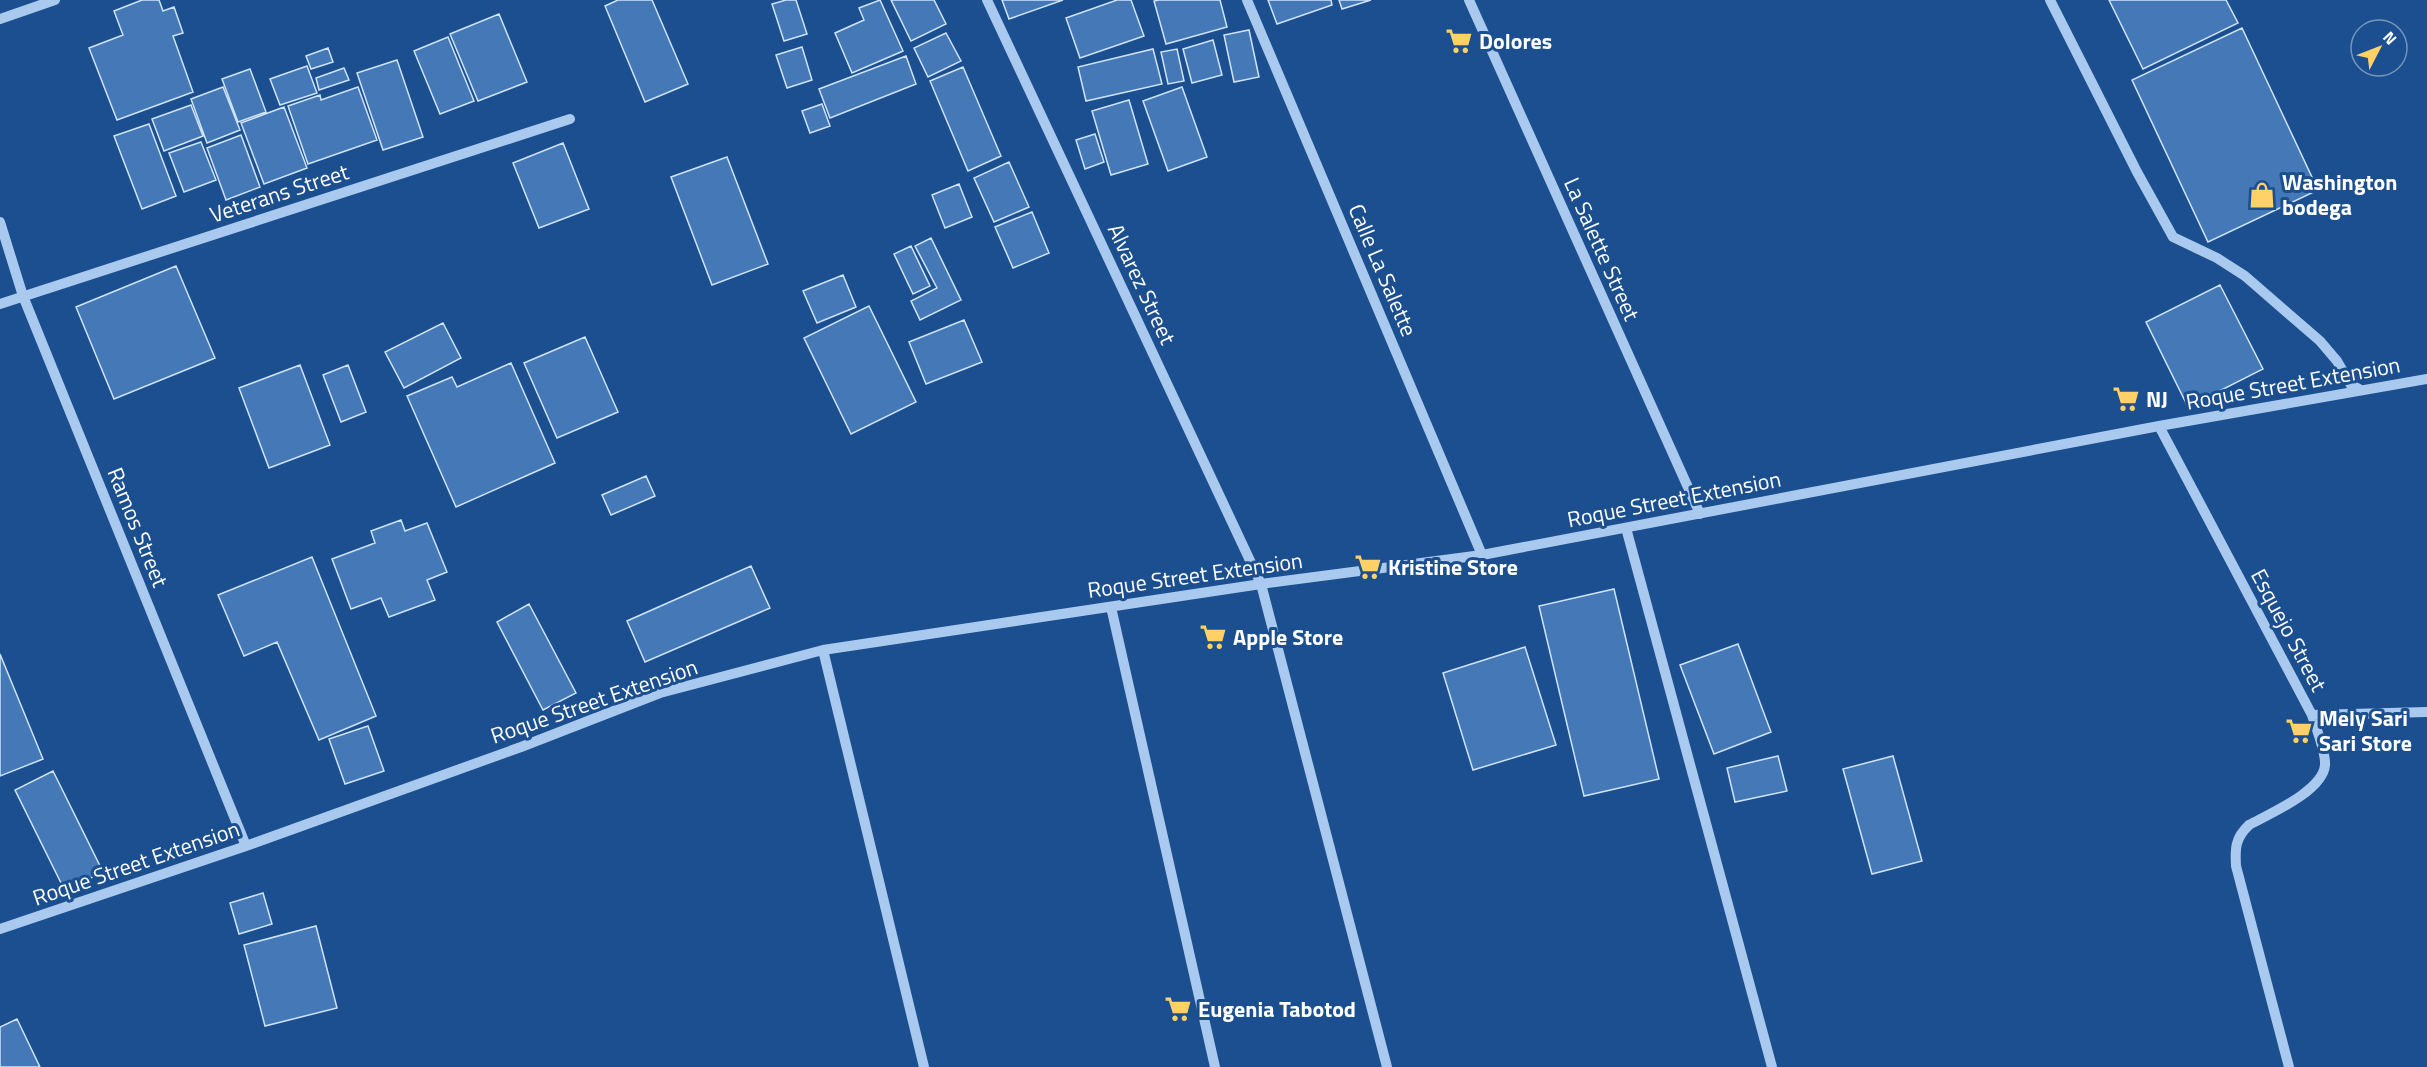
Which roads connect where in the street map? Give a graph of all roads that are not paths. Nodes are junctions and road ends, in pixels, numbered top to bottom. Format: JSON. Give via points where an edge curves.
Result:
{"nodes":[{"id":1,"x":55,"y":0,"type":"edge"},
{"id":2,"x":987,"y":0,"type":"edge"},
{"id":3,"x":1247,"y":0,"type":"edge"},
{"id":4,"x":1470,"y":0,"type":"edge"},
{"id":5,"x":2050,"y":0,"type":"edge"},
{"id":6,"x":0,"y":19,"type":"edge"},
{"id":7,"x":570,"y":119,"type":"dead end"},
{"id":8,"x":0,"y":222,"type":"edge"},
{"id":9,"x":23,"y":296,"type":"junction"},
{"id":10,"x":0,"y":304,"type":"edge"},
{"id":11,"x":2427,"y":379,"type":"edge"},
{"id":12,"x":2359,"y":389,"type":"junction"},
{"id":13,"x":2159,"y":426,"type":"junction"},
{"id":14,"x":1700,"y":514,"type":"junction"},
{"id":15,"x":1626,"y":528,"type":"junction"},
{"id":16,"x":1482,"y":555,"type":"junction"},
{"id":17,"x":1261,"y":584,"type":"junction"},
{"id":18,"x":1111,"y":607,"type":"junction"},
{"id":19,"x":823,"y":650,"type":"junction"},
{"id":20,"x":2427,"y":712,"type":"edge"},
{"id":21,"x":2312,"y":715,"type":"junction"},
{"id":22,"x":246,"y":846,"type":"junction"},
{"id":23,"x":0,"y":929,"type":"edge"},
{"id":24,"x":924,"y":1067,"type":"edge"},
{"id":25,"x":1215,"y":1067,"type":"edge"},
{"id":26,"x":1387,"y":1067,"type":"edge"},
{"id":27,"x":1773,"y":1067,"type":"edge"},
{"id":28,"x":2289,"y":1067,"type":"edge"}],
"edges":[{"from":1,"to":6,"type":"street"},
{"from":2,"to":17,"type":"street","name":"Alvarez Street"},
{"from":3,"to":16,"type":"street","name":"Calle La Salette"},
{"from":4,"to":14,"type":"street","name":"La Salette Street"},
{"from":5,"to":12,"type":"street","via":[[2173,237],[2246,276],[2320,341],[2351,385]]},
{"from":7,"to":9,"type":"street","name":"Veterans Street"},
{"from":8,"to":9,"type":"street","name":"Ramos Street"},
{"from":9,"to":10,"type":"street","name":"Veterans Street"},
{"from":9,"to":22,"type":"street","name":"Ramos Street"},
{"from":11,"to":12,"type":"street","name":"Roque Street Extension"},
{"from":12,"to":13,"type":"street","name":"Roque Street Extension"},
{"from":13,"to":14,"type":"street","name":"Roque Street Extension"},
{"from":13,"to":21,"type":"street","name":"Esquejo Street"},
{"from":14,"to":15,"type":"street","name":"Roque Street Extension"},
{"from":15,"to":16,"type":"street","name":"Roque Street Extension"},
{"from":15,"to":27,"type":"street"},
{"from":16,"to":17,"type":"street","name":"Roque Street Extension"},
{"from":17,"to":18,"type":"street","name":"Roque Street Extension"},
{"from":17,"to":26,"type":"street","name":"Alvarez Street"},
{"from":18,"to":19,"type":"street","name":"Roque Street Extension"},
{"from":18,"to":25,"type":"street"},
{"from":19,"to":22,"type":"street","name":"Roque Street Extension","via":[[660,693]]},
{"from":19,"to":24,"type":"street"},
{"from":20,"to":21,"type":"street"},
{"from":21,"to":28,"type":"street","name":"Esquejo Street","via":[[2324,772],[2305,794],[2249,825],[2235,845],[2236,866]]},
{"from":22,"to":23,"type":"street","name":"Roque Street Extension"}]}
